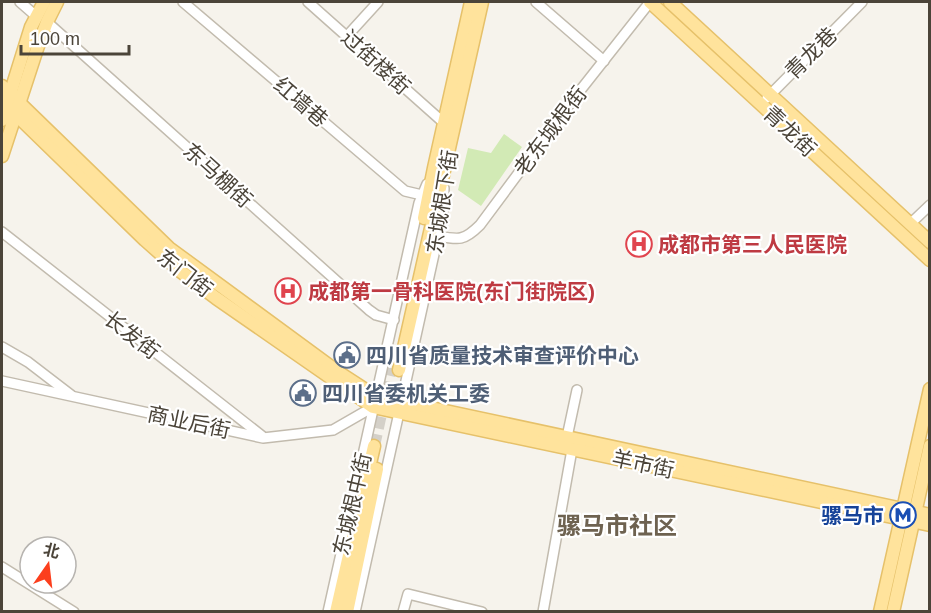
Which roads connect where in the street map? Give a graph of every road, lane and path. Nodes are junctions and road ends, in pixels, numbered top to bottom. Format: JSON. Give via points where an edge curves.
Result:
{"nodes":[{"id":1,"x":20,"y":2,"type":"edge"},
{"id":2,"x":44,"y":2,"type":"edge"},
{"id":3,"x":57,"y":2,"type":"edge"},
{"id":4,"x":183,"y":2,"type":"edge"},
{"id":5,"x":308,"y":2,"type":"edge"},
{"id":6,"x":378,"y":2,"type":"edge"},
{"id":7,"x":471,"y":2,"type":"edge"},
{"id":8,"x":482,"y":2,"type":"edge"},
{"id":9,"x":536,"y":2,"type":"edge"},
{"id":10,"x":650,"y":2,"type":"edge"},
{"id":11,"x":670,"y":2,"type":"edge"},
{"id":12,"x":862,"y":2,"type":"edge"},
{"id":13,"x":41,"y":19,"type":"junction"},
{"id":14,"x":347,"y":36,"type":"junction"},
{"id":15,"x":604,"y":62,"type":"junction"},
{"id":16,"x":770,"y":94,"type":"junction"},
{"id":17,"x":5,"y":97,"type":"edge"},
{"id":18,"x":761,"y":104,"type":"junction"},
{"id":19,"x":17,"y":110,"type":"junction"},
{"id":20,"x":2,"y":120,"type":"edge"},
{"id":21,"x":444,"y":123,"type":"junction"},
{"id":22,"x":2,"y":156,"type":"edge"},
{"id":23,"x":439,"y":169,"type":"junction"},
{"id":24,"x":422,"y":195,"type":"junction"},
{"id":25,"x":930,"y":205,"type":"edge"},
{"id":26,"x":910,"y":224,"type":"junction"},
{"id":27,"x":2,"y":232,"type":"edge"},
{"id":28,"x":438,"y":236,"type":"junction"},
{"id":29,"x":930,"y":242,"type":"edge"},
{"id":30,"x":930,"y":260,"type":"edge"},
{"id":31,"x":394,"y":320,"type":"junction"},
{"id":32,"x":2,"y":347,"type":"edge"},
{"id":33,"x":395,"y":369,"type":"tunnel mouth"},
{"id":34,"x":2,"y":381,"type":"edge"},
{"id":35,"x":930,"y":389,"type":"edge"},
{"id":36,"x":577,"y":390,"type":"dead end"},
{"id":37,"x":74,"y":397,"type":"junction"},
{"id":38,"x":374,"y":401,"type":"junction"},
{"id":39,"x":400,"y":407,"type":"junction"},
{"id":40,"x":263,"y":438,"type":"junction"},
{"id":41,"x":571,"y":442,"type":"junction"},
{"id":42,"x":930,"y":446,"type":"edge"},
{"id":43,"x":908,"y":515,"type":"junction"},
{"id":44,"x":930,"y":515,"type":"edge"},
{"id":45,"x":930,"y":525,"type":"edge"},
{"id":46,"x":2,"y":567,"type":"edge"},
{"id":47,"x":74,"y":612,"type":"edge"},
{"id":48,"x":328,"y":612,"type":"edge"},
{"id":49,"x":336,"y":612,"type":"edge"},
{"id":50,"x":347,"y":612,"type":"edge"},
{"id":51,"x":355,"y":612,"type":"edge"},
{"id":52,"x":403,"y":612,"type":"edge"},
{"id":53,"x":482,"y":612,"type":"edge"},
{"id":54,"x":543,"y":612,"type":"edge"},
{"id":55,"x":880,"y":612,"type":"edge"},
{"id":56,"x":893,"y":612,"type":"edge"}],
"edges":[{"from":1,"to":13,"type":"street","name":"东马棚街"},
{"from":2,"to":13,"type":"main road"},
{"from":3,"to":13,"type":"main road"},
{"from":4,"to":24,"type":"street","name":"红墙巷","via":[[405,191]]},
{"from":5,"to":14,"type":"street","name":"过街楼街"},
{"from":6,"to":14,"type":"street"},
{"from":7,"to":21,"type":"main road","name":"东城根下街"},
{"from":8,"to":23,"type":"main road","name":"东城根下街"},
{"from":9,"to":15,"type":"street"},
{"from":10,"to":15,"type":"street","name":"老东城根街"},
{"from":10,"to":18,"type":"main road","name":"青龙街"},
{"from":11,"to":16,"type":"main road","name":"青龙街"},
{"from":12,"to":16,"type":"street","name":"青龙巷"},
{"from":13,"to":17,"type":"main road"},
{"from":13,"to":19,"type":"main road"},
{"from":13,"to":31,"type":"street","name":"东马棚街","via":[[369,310]]},
{"from":14,"to":21,"type":"street","name":"过街楼街"},
{"from":15,"to":28,"type":"street","name":"老东城根街","via":[[480,225],[460,239]]},
{"from":16,"to":18,"type":"street","name":"青龙巷"},
{"from":16,"to":26,"type":"main road","name":"青龙街"},
{"from":17,"to":19,"type":"main road","name":"东门街"},
{"from":17,"to":20,"type":"main road"},
{"from":18,"to":30,"type":"main road","name":"青龙街"},
{"from":19,"to":22,"type":"main road"},
{"from":19,"to":38,"type":"main road","name":"东门街","via":[[169,248]]},
{"from":21,"to":23,"type":"main road","name":"东城根下街"},
{"from":23,"to":24,"type":"street","name":"东城根下街"},
{"from":23,"to":28,"type":"street","name":"东城根下街","via":[[443,210]]},
{"from":23,"to":33,"type":"main road"},
{"from":24,"to":31,"type":"street","name":"东城根下街"},
{"from":25,"to":26,"type":"street"},
{"from":26,"to":29,"type":"main road","name":"青龙街"},
{"from":27,"to":40,"type":"street","name":"长发街"},
{"from":28,"to":39,"type":"street","name":"东城根下街"},
{"from":31,"to":38,"type":"street","name":"东城根下街"},
{"from":32,"to":37,"type":"street"},
{"from":34,"to":37,"type":"street","name":"商业后街"},
{"from":35,"to":43,"type":"main road"},
{"from":36,"to":41,"type":"street"},
{"from":37,"to":40,"type":"street","name":"商业后街"},
{"from":38,"to":39,"type":"main road","name":"羊市街"},
{"from":38,"to":40,"type":"street","name":"商业后街","via":[[333,430]]},
{"from":38,"to":48,"type":"street","name":"东城根中街"},
{"from":39,"to":41,"type":"main road","name":"羊市街"},
{"from":39,"to":51,"type":"street","name":"东城根中街"},
{"from":41,"to":43,"type":"main road","name":"羊市街"},
{"from":41,"to":54,"type":"street"},
{"from":42,"to":43,"type":"main road"},
{"from":43,"to":44,"type":"main road"},
{"from":43,"to":45,"type":"main road"},
{"from":43,"to":55,"type":"main road"},
{"from":43,"to":56,"type":"main road"},
{"from":46,"to":47,"type":"street"},
{"from":49,"to":50,"type":"main road","via":[[378,447]]},
{"from":52,"to":53,"type":"street","via":[[408,594]]}]}
